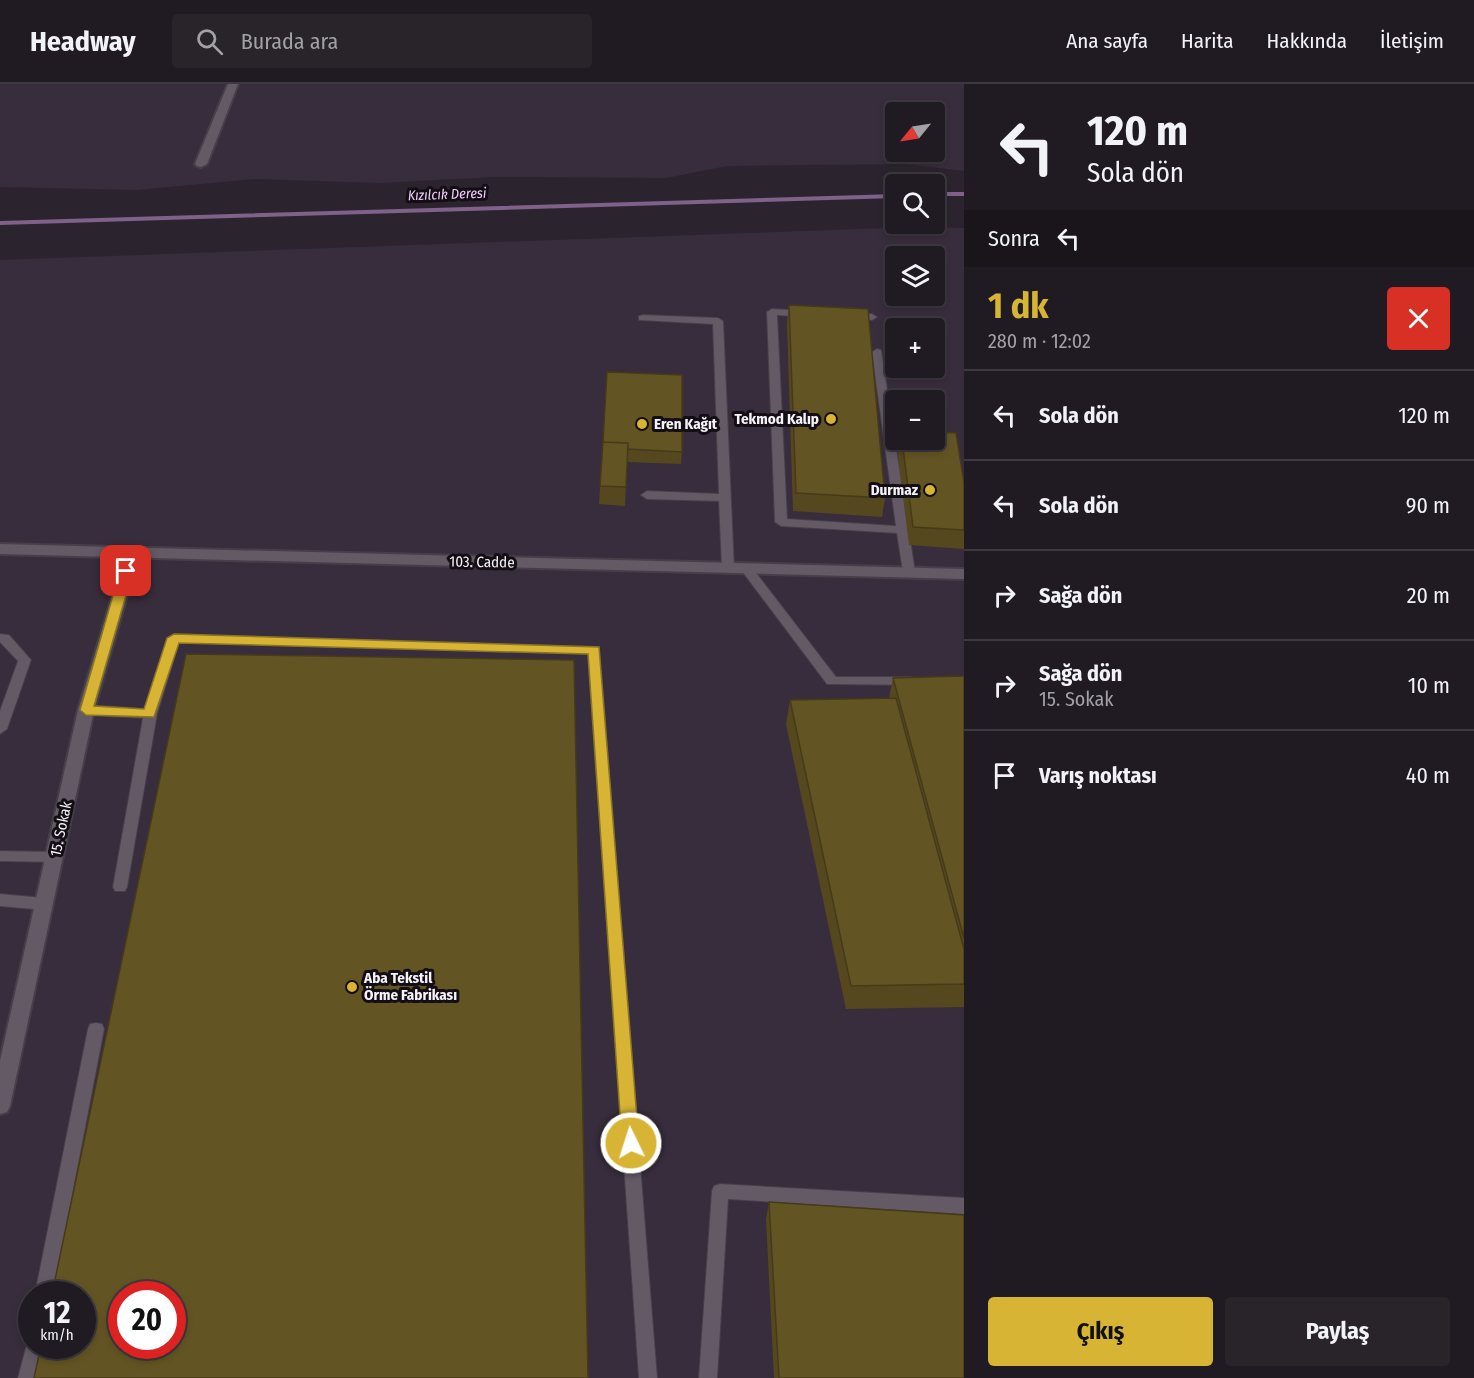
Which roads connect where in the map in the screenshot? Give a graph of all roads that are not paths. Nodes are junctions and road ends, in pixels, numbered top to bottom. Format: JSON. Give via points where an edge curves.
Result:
{"nodes":[{"id":1,"x":233,"y":84,"type":"edge"},
{"id":2,"x":201,"y":164,"type":"dead end"},
{"id":3,"x":816,"y":314,"type":"edge"},
{"id":4,"x":839,"y":315,"type":"edge"},
{"id":5,"x":872,"y":317,"type":"dead end"},
{"id":6,"x":643,"y":318,"type":"dead end"},
{"id":7,"x":878,"y":352,"type":"dead end"},
{"id":8,"x":647,"y":495,"type":"dead end"},
{"id":9,"x":725,"y":498,"type":"junction"},
{"id":10,"x":903,"y":530,"type":"junction"},
{"id":11,"x":0,"y":549,"type":"edge"},
{"id":12,"x":132,"y":554,"type":"junction"},
{"id":13,"x":728,"y":568,"type":"junction"},
{"id":14,"x":747,"y":568,"type":"junction"},
{"id":15,"x":909,"y":572,"type":"junction"},
{"id":16,"x":964,"y":574,"type":"edge"},
{"id":17,"x":0,"y":638,"type":"edge"},
{"id":18,"x":928,"y":682,"type":"edge"},
{"id":19,"x":86,"y":710,"type":"junction"},
{"id":20,"x":150,"y":714,"type":"junction"},
{"id":21,"x":0,"y":729,"type":"edge"},
{"id":22,"x":0,"y":856,"type":"edge"},
{"id":23,"x":55,"y":856,"type":"junction"},
{"id":24,"x":120,"y":887,"type":"dead end"},
{"id":25,"x":0,"y":900,"type":"edge"},
{"id":26,"x":44,"y":904,"type":"junction"},
{"id":27,"x":96,"y":1029,"type":"dead end"},
{"id":28,"x":0,"y":1106,"type":"edge"},
{"id":29,"x":964,"y":1206,"type":"edge"},
{"id":30,"x":47,"y":1281,"type":"edge"},
{"id":31,"x":31,"y":1359,"type":"edge"},
{"id":32,"x":27,"y":1378,"type":"edge"},
{"id":33,"x":648,"y":1378,"type":"edge"},
{"id":34,"x":708,"y":1378,"type":"edge"}],
"edges":[{"from":1,"to":2,"type":"street"},
{"from":3,"to":10,"type":"lane","via":[[771,312],[781,522]]},
{"from":4,"to":5,"type":"lane"},
{"from":6,"to":9,"type":"lane","via":[[718,321]]},
{"from":7,"to":10,"type":"lane"},
{"from":8,"to":9,"type":"lane"},
{"from":9,"to":13,"type":"lane"},
{"from":10,"to":15,"type":"lane"},
{"from":11,"to":12,"type":"street","name":"103. Cadde"},
{"from":12,"to":13,"type":"street","name":"103. Cadde"},
{"from":12,"to":19,"type":"street","name":"15. Sokak"},
{"from":13,"to":14,"type":"street","name":"103. Cadde"},
{"from":14,"to":15,"type":"street","name":"103. Cadde"},
{"from":14,"to":18,"type":"lane","via":[[832,681]]},
{"from":15,"to":16,"type":"street","name":"103. Cadde"},
{"from":17,"to":21,"type":"lane","via":[[26,660]]},
{"from":19,"to":20,"type":"lane"},
{"from":19,"to":23,"type":"street","name":"15. Sokak"},
{"from":20,"to":24,"type":"lane"},
{"from":20,"to":33,"type":"lane","via":[[174,638],[594,650]]},
{"from":22,"to":23,"type":"lane"},
{"from":23,"to":26,"type":"street","name":"15. Sokak"},
{"from":25,"to":26,"type":"lane"},
{"from":26,"to":28,"type":"street","name":"15. Sokak"},
{"from":27,"to":30,"type":"lane"},
{"from":29,"to":34,"type":"lane","via":[[720,1191]]},
{"from":31,"to":32,"type":"lane"}]}
